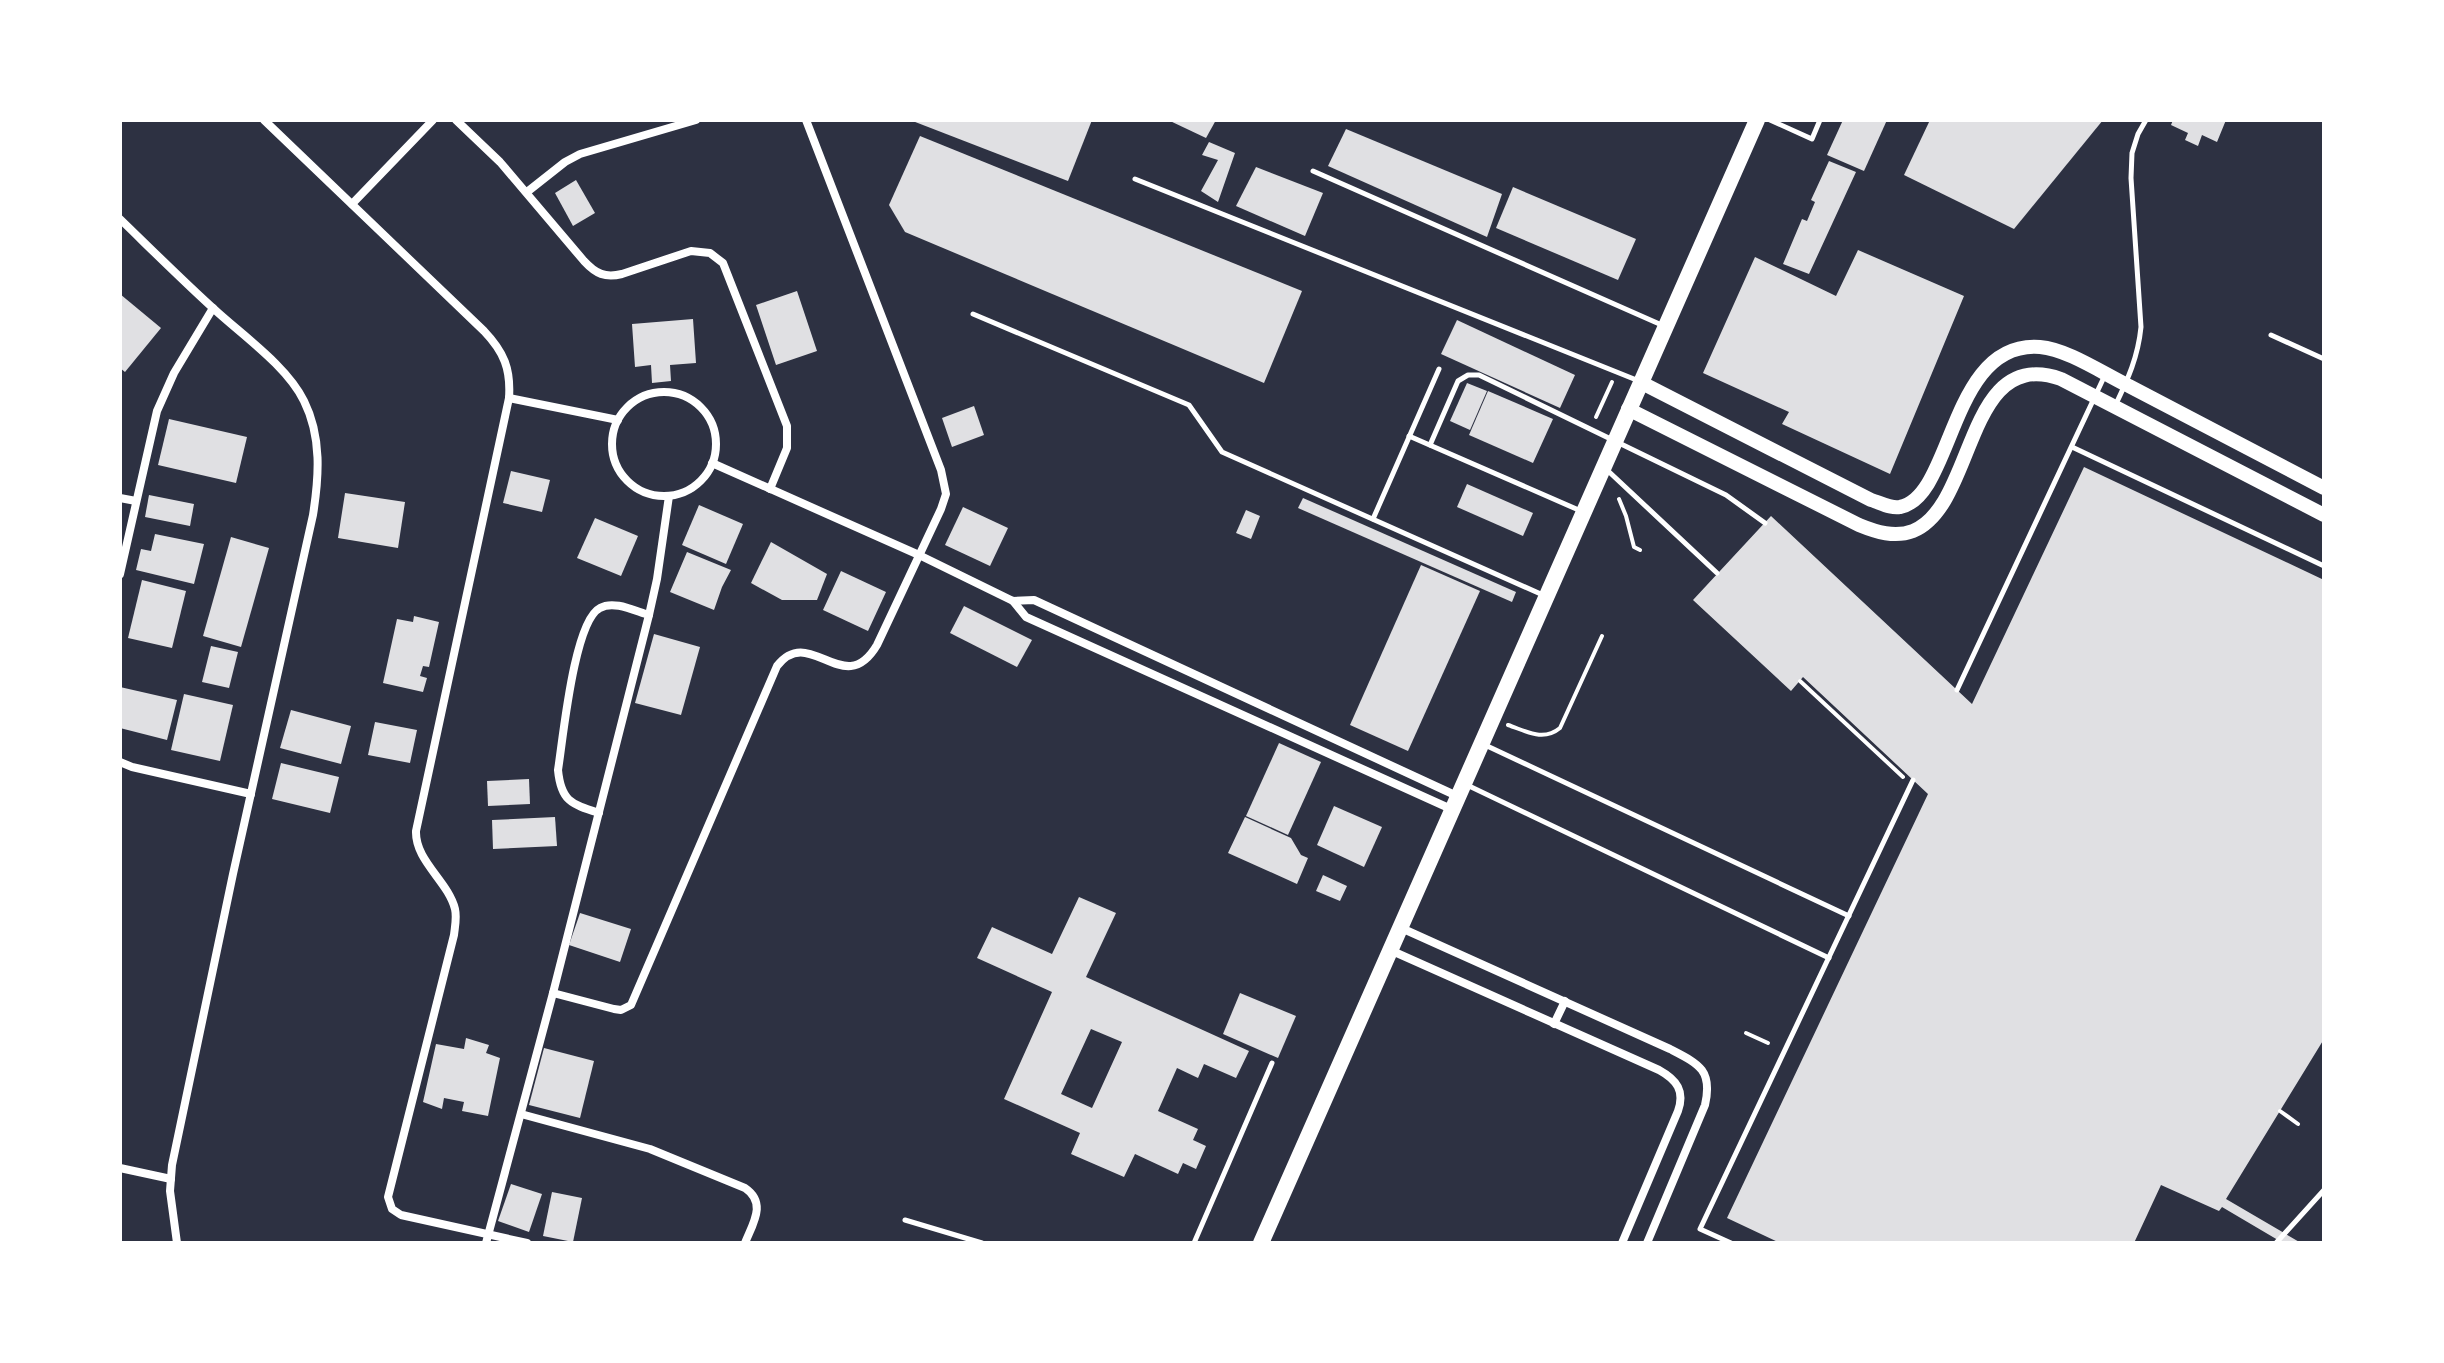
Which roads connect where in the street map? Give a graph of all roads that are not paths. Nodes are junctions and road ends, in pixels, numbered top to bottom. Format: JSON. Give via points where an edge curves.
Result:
{"nodes":[{"id":1,"x":264,"y":120,"type":"edge"},
{"id":2,"x":433,"y":120,"type":"edge"},
{"id":3,"x":456,"y":120,"type":"edge"},
{"id":4,"x":696,"y":120,"type":"edge"},
{"id":5,"x":806,"y":120,"type":"edge"},
{"id":6,"x":1757,"y":120,"type":"edge"},
{"id":7,"x":1770,"y":120,"type":"edge"},
{"id":8,"x":1820,"y":120,"type":"edge"},
{"id":9,"x":2146,"y":120,"type":"edge"},
{"id":10,"x":1313,"y":171,"type":"dead end"},
{"id":11,"x":1135,"y":179,"type":"dead end"},
{"id":12,"x":527,"y":192,"type":"junction"},
{"id":13,"x":352,"y":204,"type":"junction"},
{"id":14,"x":120,"y":219,"type":"edge"},
{"id":15,"x":213,"y":308,"type":"junction"},
{"id":16,"x":973,"y":314,"type":"dead end"},
{"id":17,"x":1665,"y":326,"type":"junction"},
{"id":18,"x":2271,"y":335,"type":"dead end"},
{"id":19,"x":2324,"y":359,"type":"edge"},
{"id":20,"x":1439,"y":369,"type":"dead end"},
{"id":21,"x":2106,"y":374,"type":"junction"},
{"id":22,"x":1640,"y":382,"type":"junction"},
{"id":23,"x":2125,"y":384,"type":"junction"},
{"id":24,"x":2096,"y":397,"type":"junction"},
{"id":25,"x":509,"y":398,"type":"junction"},
{"id":26,"x":2115,"y":407,"type":"junction"},
{"id":27,"x":1628,"y":409,"type":"junction"},
{"id":28,"x":618,"y":420,"type":"junction"},
{"id":29,"x":1409,"y":436,"type":"junction"},
{"id":30,"x":1614,"y":441,"type":"junction"},
{"id":31,"x":1430,"y":445,"type":"junction"},
{"id":32,"x":2072,"y":447,"type":"junction"},
{"id":33,"x":712,"y":463,"type":"junction"},
{"id":34,"x":1603,"y":466,"type":"junction"},
{"id":35,"x":2309,"y":480,"type":"junction"},
{"id":36,"x":2324,"y":488,"type":"edge"},
{"id":37,"x":770,"y":489,"type":"junction"},
{"id":38,"x":669,"y":496,"type":"junction"},
{"id":39,"x":120,"y":498,"type":"edge"},
{"id":40,"x":136,"y":501,"type":"junction"},
{"id":41,"x":2298,"y":502,"type":"junction"},
{"id":42,"x":1902,"y":507,"type":"junction"},
{"id":43,"x":1582,"y":511,"type":"junction"},
{"id":44,"x":2324,"y":515,"type":"edge"},
{"id":45,"x":1373,"y":519,"type":"junction"},
{"id":46,"x":1765,"y":523,"type":"dead end"},
{"id":47,"x":1910,"y":532,"type":"junction"},
{"id":48,"x":919,"y":555,"type":"junction"},
{"id":49,"x":2324,"y":566,"type":"edge"},
{"id":50,"x":1717,"y":573,"type":"dead end"},
{"id":51,"x":120,"y":574,"type":"edge"},
{"id":52,"x":1545,"y":596,"type":"junction"},
{"id":53,"x":1013,"y":601,"type":"junction"},
{"id":54,"x":649,"y":615,"type":"junction"},
{"id":55,"x":1066,"y":615,"type":"junction"},
{"id":56,"x":1058,"y":632,"type":"junction"},
{"id":57,"x":1106,"y":634,"type":"junction"},
{"id":58,"x":1098,"y":650,"type":"junction"},
{"id":59,"x":1194,"y":675,"type":"junction"},
{"id":60,"x":1187,"y":690,"type":"junction"},
{"id":61,"x":1957,"y":690,"type":"dead end"},
{"id":62,"x":1280,"y":714,"type":"junction"},
{"id":63,"x":1273,"y":729,"type":"junction"},
{"id":64,"x":1480,"y":743,"type":"junction"},
{"id":65,"x":120,"y":762,"type":"edge"},
{"id":66,"x":1912,"y":783,"type":"road end"},
{"id":67,"x":251,"y":794,"type":"junction"},
{"id":68,"x":1457,"y":796,"type":"junction"},
{"id":69,"x":599,"y":813,"type":"junction"},
{"id":70,"x":1849,"y":916,"type":"junction"},
{"id":71,"x":1399,"y":927,"type":"junction"},
{"id":72,"x":1389,"y":950,"type":"junction"},
{"id":73,"x":1829,"y":958,"type":"junction"},
{"id":74,"x":553,"y":993,"type":"junction"},
{"id":75,"x":1565,"y":1001,"type":"junction"},
{"id":76,"x":1554,"y":1024,"type":"junction"},
{"id":77,"x":1272,"y":1063,"type":"dead end"},
{"id":78,"x":521,"y":1114,"type":"junction"},
{"id":79,"x":120,"y":1168,"type":"edge"},
{"id":80,"x":171,"y":1179,"type":"junction"},
{"id":81,"x":2324,"y":1190,"type":"edge"},
{"id":82,"x":905,"y":1220,"type":"dead end"},
{"id":83,"x":487,"y":1239,"type":"edge"},
{"id":84,"x":177,"y":1243,"type":"edge"},
{"id":85,"x":527,"y":1243,"type":"edge"},
{"id":86,"x":745,"y":1243,"type":"edge"},
{"id":87,"x":982,"y":1243,"type":"edge"},
{"id":88,"x":1194,"y":1243,"type":"edge"},
{"id":89,"x":1261,"y":1243,"type":"edge"},
{"id":90,"x":1622,"y":1243,"type":"edge"},
{"id":91,"x":1647,"y":1243,"type":"edge"},
{"id":92,"x":1731,"y":1243,"type":"edge"},
{"id":93,"x":2276,"y":1243,"type":"edge"}],
"edges":[{"from":1,"to":13,"type":"street"},
{"from":2,"to":13,"type":"street"},
{"from":3,"to":12,"type":"street"},
{"from":4,"to":12,"type":"street","via":[[580,154]]},
{"from":5,"to":48,"type":"street","via":[[945,484],[941,509]]},
{"from":6,"to":17,"type":"main road"},
{"from":7,"to":8,"type":"lane","via":[[1812,139]]},
{"from":9,"to":23,"type":"lane","via":[[2132,153],[2131,178],[2141,327]]},
{"from":10,"to":17,"type":"lane"},
{"from":11,"to":22,"type":"lane"},
{"from":12,"to":37,"type":"street","via":[[600,275],[611,277],[691,251],[710,253],[723,263],[787,426],[787,448]]},
{"from":13,"to":25,"type":"street","via":[[497,345],[508,367]]},
{"from":14,"to":15,"type":"street"},
{"from":15,"to":40,"type":"street","via":[[157,411]]},
{"from":15,"to":67,"type":"street","via":[[278,366],[304,400],[317,440],[319,480],[313,515]]},
{"from":16,"to":45,"type":"lane","via":[[1189,405],[1222,452]]},
{"from":17,"to":22,"type":"main road"},
{"from":18,"to":19,"type":"lane"},
{"from":20,"to":29,"type":"lane"},
{"from":21,"to":23,"type":"street"},
{"from":21,"to":24,"type":"lane"},
{"from":21,"to":42,"type":"street","via":[[2038,346],[1992,362],[1973,385],[1931,478]]},
{"from":22,"to":27,"type":"main road"},
{"from":22,"to":42,"type":"street","via":[[1871,500]]},
{"from":23,"to":26,"type":"lane"},
{"from":23,"to":35,"type":"street"},
{"from":24,"to":26,"type":"street"},
{"from":24,"to":32,"type":"lane"},
{"from":24,"to":47,"type":"street","via":[[2048,374],[2014,379],[2000,389],[1943,500],[1923,526]]},
{"from":25,"to":28,"type":"street"},
{"from":25,"to":83,"type":"street","via":[[416,831],[416,843],[450,898],[456,918],[388,1197],[401,1215]]},
{"from":26,"to":41,"type":"street"},
{"from":27,"to":30,"type":"main road"},
{"from":27,"to":47,"type":"street","via":[[1859,525],[1887,534]]},
{"from":28,"to":33,"type":"street","via":[[632,403],[651,393],[683,395],[713,424]]},
{"from":28,"to":38,"type":"street","via":[[613,450],[624,477],[649,494]]},
{"from":29,"to":31,"type":"lane"},
{"from":29,"to":45,"type":"lane"},
{"from":30,"to":31,"type":"lane","via":[[1479,375],[1468,375],[1458,381]]},
{"from":30,"to":34,"type":"main road"},
{"from":30,"to":46,"type":"lane","via":[[1726,495]]},
{"from":31,"to":43,"type":"lane"},
{"from":32,"to":49,"type":"lane"},
{"from":32,"to":61,"type":"lane"},
{"from":33,"to":37,"type":"street"},
{"from":33,"to":38,"type":"street","via":[[695,485]]},
{"from":34,"to":43,"type":"main road"},
{"from":34,"to":50,"type":"lane"},
{"from":35,"to":36,"type":"street"},
{"from":35,"to":41,"type":"street"},
{"from":37,"to":48,"type":"street"},
{"from":38,"to":54,"type":"street"},
{"from":39,"to":40,"type":"street"},
{"from":40,"to":51,"type":"street"},
{"from":41,"to":44,"type":"street"},
{"from":42,"to":47,"type":"street"},
{"from":43,"to":52,"type":"main road"},
{"from":45,"to":52,"type":"lane"},
{"from":48,"to":53,"type":"street"},
{"from":48,"to":74,"type":"street","via":[[865,662],[849,667],[799,652],[777,666],[631,1005],[614,1009]]},
{"from":52,"to":64,"type":"main road"},
{"from":53,"to":55,"type":"street","via":[[1034,600]]},
{"from":53,"to":56,"type":"street","via":[[1026,617]]},
{"from":54,"to":69,"type":"street"},
{"from":54,"to":69,"type":"street","via":[[618,606],[597,609],[578,649],[558,770],[560,787],[573,804]]},
{"from":55,"to":56,"type":"street"},
{"from":55,"to":57,"type":"street"},
{"from":56,"to":58,"type":"street"},
{"from":57,"to":58,"type":"street"},
{"from":57,"to":59,"type":"street"},
{"from":58,"to":60,"type":"street"},
{"from":59,"to":60,"type":"street"},
{"from":59,"to":62,"type":"street"},
{"from":60,"to":63,"type":"street"},
{"from":62,"to":63,"type":"street"},
{"from":62,"to":68,"type":"street"},
{"from":63,"to":68,"type":"street"},
{"from":64,"to":68,"type":"main road"},
{"from":64,"to":70,"type":"lane"},
{"from":65,"to":67,"type":"street"},
{"from":66,"to":70,"type":"lane"},
{"from":67,"to":80,"type":"street"},
{"from":68,"to":71,"type":"main road"},
{"from":68,"to":73,"type":"lane"},
{"from":69,"to":74,"type":"street"},
{"from":70,"to":73,"type":"lane"},
{"from":71,"to":72,"type":"main road"},
{"from":71,"to":75,"type":"street"},
{"from":72,"to":76,"type":"street"},
{"from":72,"to":89,"type":"main road"},
{"from":73,"to":92,"type":"lane","via":[[1700,1229]]},
{"from":74,"to":78,"type":"street"},
{"from":75,"to":76,"type":"street"},
{"from":75,"to":91,"type":"street","via":[[1694,1061],[1708,1079],[1705,1105]]},
{"from":76,"to":90,"type":"street","via":[[1659,1070],[1681,1091],[1682,1101]]},
{"from":77,"to":88,"type":"lane"},
{"from":78,"to":83,"type":"street"},
{"from":78,"to":86,"type":"street","via":[[650,1149],[745,1188],[758,1205]]},
{"from":79,"to":80,"type":"street"},
{"from":80,"to":84,"type":"street"},
{"from":81,"to":93,"type":"lane"},
{"from":82,"to":87,"type":"lane"},
{"from":83,"to":85,"type":"street"}]}
